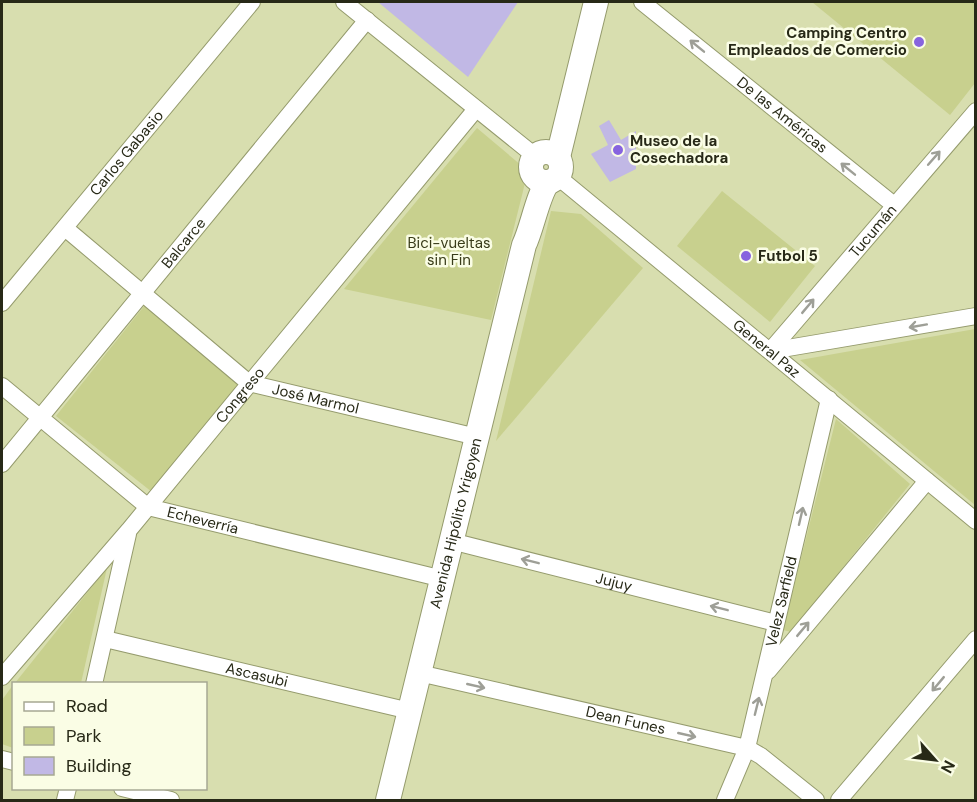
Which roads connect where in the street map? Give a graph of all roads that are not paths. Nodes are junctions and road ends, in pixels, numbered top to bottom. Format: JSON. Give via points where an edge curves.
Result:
{"nodes":[{"id":1,"x":252,"y":2,"type":"edge"},
{"id":2,"x":344,"y":2,"type":"edge"},
{"id":3,"x":580,"y":2,"type":"edge"},
{"id":4,"x":596,"y":2,"type":"edge"},
{"id":5,"x":642,"y":2,"type":"edge"},
{"id":6,"x":367,"y":20,"type":"junction"},
{"id":7,"x":476,"y":109,"type":"junction"},
{"id":8,"x":975,"y":111,"type":"edge"},
{"id":9,"x":546,"y":166,"type":"junction"},
{"id":10,"x":894,"y":205,"type":"junction"},
{"id":11,"x":65,"y":228,"type":"junction"},
{"id":12,"x":143,"y":294,"type":"junction"},
{"id":13,"x":2,"y":303,"type":"edge"},
{"id":14,"x":975,"y":316,"type":"edge"},
{"id":15,"x":770,"y":351,"type":"junction"},
{"id":16,"x":249,"y":383,"type":"junction"},
{"id":17,"x":2,"y":386,"type":"edge"},
{"id":18,"x":829,"y":399,"type":"junction"},
{"id":19,"x":40,"y":418,"type":"junction"},
{"id":20,"x":477,"y":438,"type":"junction"},
{"id":21,"x":2,"y":464,"type":"edge"},
{"id":22,"x":927,"y":481,"type":"junction"},
{"id":23,"x":148,"y":507,"type":"junction"},
{"id":24,"x":975,"y":521,"type":"edge"},
{"id":25,"x":129,"y":530,"type":"junction"},
{"id":26,"x":451,"y":541,"type":"junction"},
{"id":27,"x":443,"y":579,"type":"junction"},
{"id":28,"x":776,"y":623,"type":"junction"},
{"id":29,"x":105,"y":639,"type":"junction"},
{"id":30,"x":975,"y":639,"type":"edge"},
{"id":31,"x":419,"y":673,"type":"junction"},
{"id":32,"x":765,"y":674,"type":"junction"},
{"id":33,"x":2,"y":677,"type":"edge"},
{"id":34,"x":94,"y":682,"type":"edge"},
{"id":35,"x":410,"y":711,"type":"junction"},
{"id":36,"x":747,"y":748,"type":"junction"},
{"id":37,"x":126,"y":790,"type":"edge"},
{"id":38,"x":171,"y":801,"type":"edge"},
{"id":39,"x":388,"y":801,"type":"edge"},
{"id":40,"x":725,"y":801,"type":"edge"},
{"id":41,"x":816,"y":801,"type":"edge"},
{"id":42,"x":839,"y":801,"type":"edge"}],
"edges":[{"from":1,"to":11,"type":"street","name":"Carlos Gabasio"},
{"from":2,"to":6,"type":"street","name":"General Paz"},
{"from":3,"to":9,"type":"street","name":"Avenida Hipólito Yrigoyen"},
{"from":4,"to":9,"type":"street","name":"Avenida Hipólito Yrigoyen"},
{"from":10,"to":5,"type":"street","name":"De las Américas","one_way":true},
{"from":6,"to":7,"type":"street","name":"General Paz"},
{"from":6,"to":12,"type":"street","name":"Balcarce"},
{"from":7,"to":9,"type":"street","name":"General Paz"},
{"from":7,"to":16,"type":"street","name":"Congreso"},
{"from":10,"to":8,"type":"street","name":"Tucumán","one_way":true},
{"from":9,"to":15,"type":"street","name":"General Paz"},
{"from":9,"to":20,"type":"street","name":"Avenida Hipólito Yrigoyen","via":[[521,225],[524,245]]},
{"from":15,"to":10,"type":"street","name":"Tucumán","one_way":true},
{"from":11,"to":12,"type":"street","name":"José Marmol"},
{"from":11,"to":13,"type":"street","name":"Carlos Gabasio"},
{"from":12,"to":16,"type":"street","name":"José Marmol"},
{"from":12,"to":19,"type":"street","name":"Balcarce"},
{"from":14,"to":15,"type":"street","one_way":true},
{"from":15,"to":18,"type":"street","name":"General Paz"},
{"from":16,"to":20,"type":"street","name":"José Marmol"},
{"from":16,"to":23,"type":"street","name":"Congreso"},
{"from":17,"to":19,"type":"street","name":"Echeverría"},
{"from":18,"to":22,"type":"street","name":"General Paz"},
{"from":28,"to":18,"type":"street","name":"Velez Sarfield","one_way":true},
{"from":19,"to":21,"type":"street","name":"Balcarce"},
{"from":19,"to":23,"type":"street","name":"Echeverría"},
{"from":20,"to":26,"type":"street","name":"Avenida Hipólito Yrigoyen"},
{"from":22,"to":24,"type":"street","name":"General Paz"},
{"from":32,"to":22,"type":"street","one_way":true},
{"from":23,"to":25,"type":"street","name":"Congreso"},
{"from":23,"to":27,"type":"street","name":"Echeverría"},
{"from":25,"to":29,"type":"street"},
{"from":25,"to":33,"type":"street","name":"Congreso"},
{"from":26,"to":27,"type":"street","name":"Avenida Hipólito Yrigoyen"},
{"from":28,"to":26,"type":"street","name":"Jujuy","one_way":true},
{"from":27,"to":31,"type":"street","name":"Avenida Hipólito Yrigoyen"},
{"from":28,"to":32,"type":"street","name":"Velez Sarfield"},
{"from":29,"to":34,"type":"street"},
{"from":29,"to":35,"type":"street","name":"Ascasubi"},
{"from":30,"to":42,"type":"street","one_way":true},
{"from":31,"to":35,"type":"street","name":"Avenida Hipólito Yrigoyen"},
{"from":31,"to":36,"type":"street","name":"Dean Funes","one_way":true},
{"from":36,"to":32,"type":"street","name":"Velez Sarfield","one_way":true},
{"from":35,"to":39,"type":"street","name":"Avenida Hipólito Yrigoyen"},
{"from":36,"to":40,"type":"street","name":"Velez Sarfield"},
{"from":36,"to":41,"type":"street","name":"Dean Funes"},
{"from":37,"to":38,"type":"street"}]}
